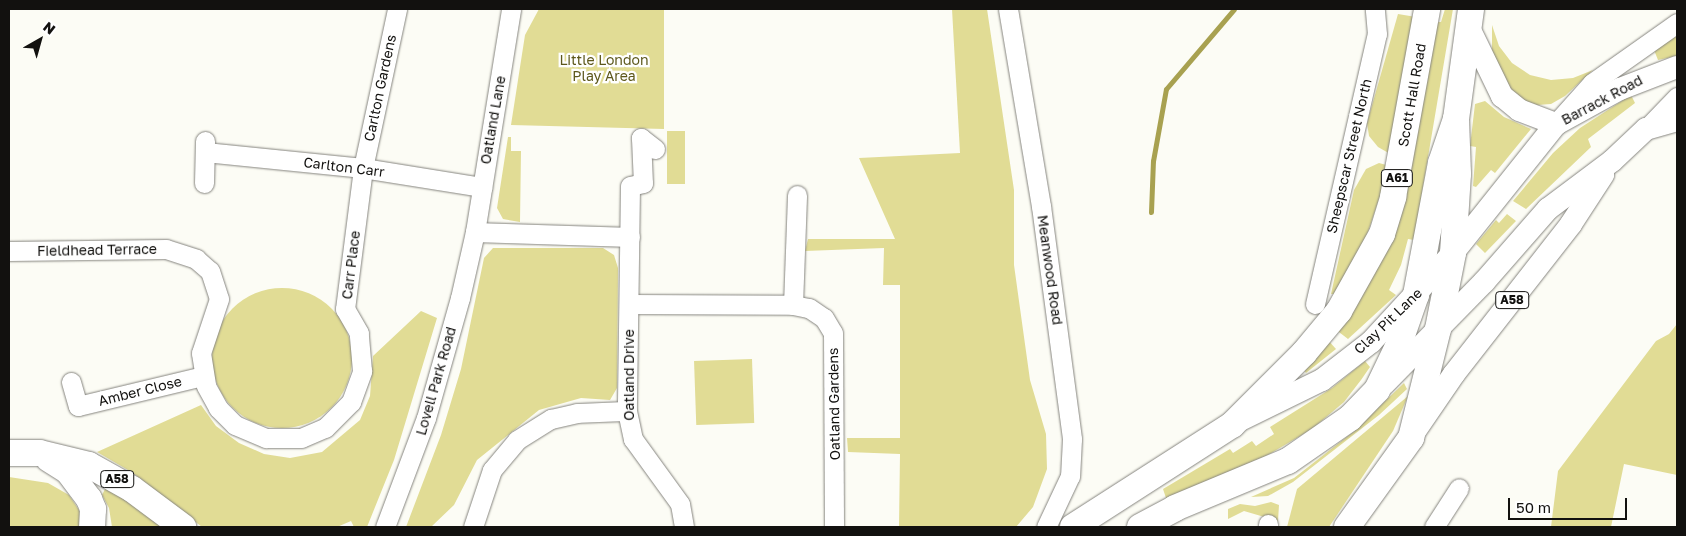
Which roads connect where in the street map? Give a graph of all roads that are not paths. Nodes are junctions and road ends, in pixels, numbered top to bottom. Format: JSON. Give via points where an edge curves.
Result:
{"nodes":[{"id":1,"x":397,"y":9,"type":"edge"},
{"id":2,"x":511,"y":9,"type":"edge"},
{"id":3,"x":1008,"y":9,"type":"edge"},
{"id":4,"x":1375,"y":9,"type":"edge"},
{"id":5,"x":1427,"y":9,"type":"edge"},
{"id":6,"x":1470,"y":18,"type":"edge"},
{"id":7,"x":1677,"y":24,"type":"edge"},
{"id":8,"x":1677,"y":67,"type":"edge"},
{"id":9,"x":1677,"y":97,"type":"edge"},
{"id":10,"x":1456,"y":119,"type":"junction"},
{"id":11,"x":1677,"y":120,"type":"edge"},
{"id":12,"x":1556,"y":124,"type":"junction"},
{"id":13,"x":1646,"y":129,"type":"junction"},
{"id":14,"x":655,"y":149,"type":"dead end"},
{"id":15,"x":1612,"y":161,"type":"junction"},
{"id":16,"x":363,"y":168,"type":"junction"},
{"id":17,"x":204,"y":183,"type":"dead end"},
{"id":18,"x":482,"y":186,"type":"junction"},
{"id":19,"x":797,"y":195,"type":"dead end"},
{"id":20,"x":475,"y":232,"type":"junction"},
{"id":21,"x":630,"y":237,"type":"junction"},
{"id":22,"x":9,"y":251,"type":"edge"},
{"id":23,"x":1453,"y":253,"type":"junction"},
{"id":24,"x":1416,"y":295,"type":"junction"},
{"id":25,"x":629,"y":304,"type":"junction"},
{"id":26,"x":1316,"y":304,"type":"dead end"},
{"id":27,"x":793,"y":305,"type":"junction"},
{"id":28,"x":1438,"y":329,"type":"junction"},
{"id":29,"x":203,"y":376,"type":"junction"},
{"id":30,"x":72,"y":382,"type":"dead end"},
{"id":31,"x":1378,"y":390,"type":"junction"},
{"id":32,"x":628,"y":411,"type":"junction"},
{"id":33,"x":1232,"y":424,"type":"junction"},
{"id":34,"x":1411,"y":438,"type":"junction"},
{"id":35,"x":9,"y":453,"type":"edge"},
{"id":36,"x":40,"y":453,"type":"junction"},
{"id":37,"x":1459,"y":488,"type":"dead end"},
{"id":38,"x":1081,"y":524,"type":"edge"},
{"id":39,"x":92,"y":527,"type":"edge"},
{"id":40,"x":183,"y":527,"type":"edge"},
{"id":41,"x":385,"y":527,"type":"edge"},
{"id":42,"x":473,"y":527,"type":"edge"},
{"id":43,"x":684,"y":527,"type":"edge"},
{"id":44,"x":834,"y":527,"type":"edge"},
{"id":45,"x":1046,"y":527,"type":"edge"},
{"id":46,"x":1140,"y":527,"type":"edge"},
{"id":47,"x":1347,"y":527,"type":"edge"},
{"id":48,"x":1434,"y":527,"type":"edge"}],
"edges":[{"from":1,"to":16,"type":"street","name":"Carlton Gardens"},
{"from":2,"to":18,"type":"street","name":"Oatland Lane"},
{"from":3,"to":45,"type":"street","name":"Meanwood Road","via":[[1041,206],[1072,440],[1070,476]]},
{"from":4,"to":26,"type":"street","name":"Sheepscar Street North","via":[[1377,34]]},
{"from":5,"to":33,"type":"highway","name":"Scott Hall Road","number":"A61","via":[[1393,198],[1382,234],[1339,311],[1304,353]]},
{"from":6,"to":10,"type":"highway"},
{"from":6,"to":12,"type":"main road","via":[[1502,96],[1519,110]]},
{"from":7,"to":12,"type":"street","via":[[1592,82]]},
{"from":8,"to":12,"type":"main road","name":"Barrack Road","via":[[1651,74]]},
{"from":9,"to":13,"type":"street"},
{"from":10,"to":23,"type":"highway","via":[[1458,174]]},
{"from":10,"to":24,"type":"highway","via":[[1441,163]]},
{"from":11,"to":13,"type":"main road","number":"A58"},
{"from":12,"to":23,"type":"main road","name":"Clay Pit Lane"},
{"from":13,"to":15,"type":"main road","number":"A58"},
{"from":14,"to":21,"type":"street","name":"Oatland Drive","via":[[641,138],[643,183],[630,186]]},
{"from":15,"to":28,"type":"main road","number":"A58","via":[[1548,209]]},
{"from":15,"to":34,"type":"main road","number":"A58","via":[[1571,224],[1454,374]]},
{"from":16,"to":17,"type":"street","name":"Carlton Carr","via":[[205,146]]},
{"from":16,"to":18,"type":"street","name":"Carlton Carr"},
{"from":16,"to":29,"type":"street","name":"Carr Place","via":[[345,309],[359,333],[363,358],[360,381],[345,410],[325,428],[290,440],[255,435],[235,425],[210,397]]},
{"from":18,"to":20,"type":"street","name":"Oatland Lane"},
{"from":19,"to":27,"type":"street"},
{"from":20,"to":21,"type":"street"},
{"from":20,"to":41,"type":"street","name":"Lovell Park Road","via":[[426,418]]},
{"from":21,"to":25,"type":"street","name":"Oatland Drive"},
{"from":22,"to":29,"type":"street","name":"Fieldhead Terrace","via":[[166,249],[196,259],[210,271],[219,299],[201,353]]},
{"from":23,"to":24,"type":"main road","name":"Clay Pit Lane"},
{"from":23,"to":28,"type":"highway"},
{"from":24,"to":31,"type":"highway","via":[[1400,344]]},
{"from":24,"to":33,"type":"main road","name":"Clay Pit Lane","via":[[1371,342],[1322,380]]},
{"from":25,"to":27,"type":"street","name":"Oatland Gardens"},
{"from":25,"to":32,"type":"street","name":"Oatland Drive"},
{"from":27,"to":44,"type":"street","name":"Oatland Gardens","via":[[809,308],[824,318],[834,333]]},
{"from":28,"to":31,"type":"main road","number":"A58"},
{"from":28,"to":34,"type":"highway"},
{"from":29,"to":30,"type":"street","name":"Amber Close","via":[[72,412]]},
{"from":31,"to":46,"type":"highway","number":"A58","via":[[1350,418],[1288,461],[1176,508]]},
{"from":32,"to":42,"type":"street","via":[[577,412],[551,419],[518,440],[492,470]]},
{"from":32,"to":43,"type":"street","name":"Oatland Drive","via":[[633,439],[680,504]]},
{"from":33,"to":38,"type":"highway","name":"Clay Pit Lane"},
{"from":34,"to":47,"type":"highway"},
{"from":35,"to":36,"type":"highway","number":"A58"},
{"from":36,"to":39,"type":"highway","via":[[68,471],[79,485],[93,509]]},
{"from":36,"to":40,"type":"highway","number":"A58","via":[[66,458],[111,475]]},
{"from":37,"to":48,"type":"street"}]}
